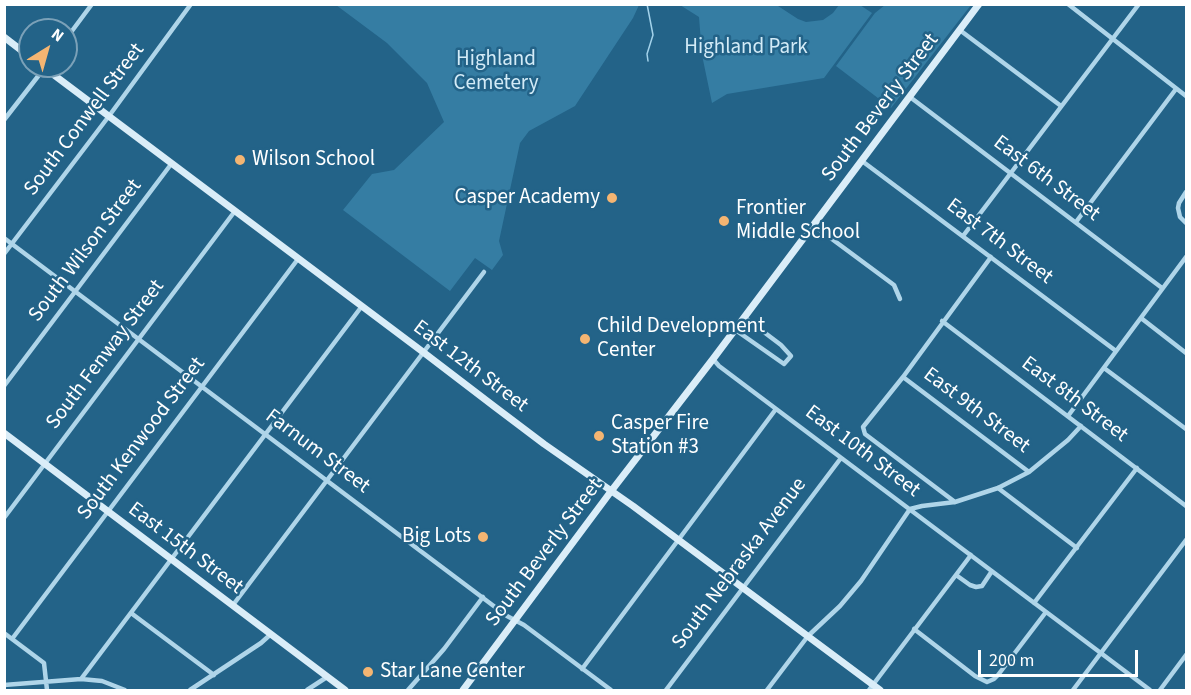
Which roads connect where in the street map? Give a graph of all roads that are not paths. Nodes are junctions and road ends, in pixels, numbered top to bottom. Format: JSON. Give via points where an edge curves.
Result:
{"nodes":[{"id":1,"x":92,"y":4,"type":"edge"},
{"id":2,"x":191,"y":4,"type":"edge"},
{"id":3,"x":979,"y":4,"type":"edge"},
{"id":4,"x":1068,"y":4,"type":"edge"},
{"id":5,"x":1139,"y":4,"type":"edge"},
{"id":6,"x":78,"y":23,"type":"edge"},
{"id":7,"x":961,"y":31,"type":"junction"},
{"id":8,"x":4,"y":37,"type":"edge"},
{"id":9,"x":1113,"y":40,"type":"junction"},
{"id":10,"x":18,"y":48,"type":"edge"},
{"id":11,"x":36,"y":78,"type":"edge"},
{"id":12,"x":59,"y":78,"type":"edge"},
{"id":13,"x":1176,"y":88,"type":"junction"},
{"id":14,"x":1186,"y":96,"type":"edge"},
{"id":15,"x":910,"y":97,"type":"junction"},
{"id":16,"x":1061,"y":106,"type":"junction"},
{"id":17,"x":109,"y":116,"type":"junction"},
{"id":18,"x":4,"y":120,"type":"edge"},
{"id":19,"x":862,"y":161,"type":"junction"},
{"id":20,"x":172,"y":163,"type":"junction"},
{"id":21,"x":1011,"y":174,"type":"junction"},
{"id":22,"x":1186,"y":192,"type":"edge"},
{"id":23,"x":235,"y":211,"type":"junction"},
{"id":24,"x":1076,"y":222,"type":"junction"},
{"id":25,"x":1186,"y":223,"type":"edge"},
{"id":26,"x":813,"y":225,"type":"junction"},
{"id":27,"x":963,"y":236,"type":"junction"},
{"id":28,"x":4,"y":238,"type":"edge"},
{"id":29,"x":12,"y":243,"type":"junction"},
{"id":30,"x":4,"y":254,"type":"edge"},
{"id":31,"x":991,"y":257,"type":"junction"},
{"id":32,"x":1186,"y":257,"type":"edge"},
{"id":33,"x":298,"y":259,"type":"junction"},
{"id":34,"x":1180,"y":266,"type":"junction"},
{"id":35,"x":1186,"y":270,"type":"edge"},
{"id":36,"x":484,"y":272,"type":"dead end"},
{"id":37,"x":1162,"y":288,"type":"junction"},
{"id":38,"x":76,"y":291,"type":"junction"},
{"id":39,"x":900,"y":299,"type":"dead end"},
{"id":40,"x":362,"y":306,"type":"junction"},
{"id":41,"x":744,"y":316,"type":"junction"},
{"id":42,"x":1141,"y":318,"type":"junction"},
{"id":43,"x":942,"y":321,"type":"junction"},
{"id":44,"x":734,"y":329,"type":"junction"},
{"id":45,"x":138,"y":339,"type":"junction"},
{"id":46,"x":1116,"y":351,"type":"junction"},
{"id":47,"x":423,"y":352,"type":"junction"},
{"id":48,"x":1186,"y":353,"type":"edge"},
{"id":49,"x":713,"y":359,"type":"junction"},
{"id":50,"x":1104,"y":368,"type":"junction"},
{"id":51,"x":903,"y":377,"type":"junction"},
{"id":52,"x":4,"y":386,"type":"edge"},
{"id":53,"x":202,"y":387,"type":"junction"},
{"id":54,"x":777,"y":409,"type":"junction"},
{"id":55,"x":1068,"y":416,"type":"junction"},
{"id":56,"x":1081,"y":426,"type":"junction"},
{"id":57,"x":1186,"y":429,"type":"edge"},
{"id":58,"x":4,"y":433,"type":"edge"},
{"id":59,"x":265,"y":434,"type":"junction"},
{"id":60,"x":841,"y":458,"type":"junction"},
{"id":61,"x":45,"y":464,"type":"junction"},
{"id":62,"x":1137,"y":468,"type":"junction"},
{"id":63,"x":1029,"y":472,"type":"junction"},
{"id":64,"x":327,"y":480,"type":"junction"},
{"id":65,"x":998,"y":488,"type":"junction"},
{"id":66,"x":612,"y":490,"type":"junction"},
{"id":67,"x":955,"y":502,"type":"junction"},
{"id":68,"x":1186,"y":506,"type":"edge"},
{"id":69,"x":910,"y":509,"type":"junction"},
{"id":70,"x":108,"y":512,"type":"junction"},
{"id":71,"x":4,"y":519,"type":"edge"},
{"id":72,"x":679,"y":539,"type":"junction"},
{"id":73,"x":1186,"y":540,"type":"edge"},
{"id":74,"x":1077,"y":548,"type":"junction"},
{"id":75,"x":1180,"y":548,"type":"junction"},
{"id":76,"x":1186,"y":553,"type":"edge"},
{"id":77,"x":971,"y":555,"type":"junction"},
{"id":78,"x":172,"y":559,"type":"junction"},
{"id":79,"x":992,"y":571,"type":"junction"},
{"id":80,"x":956,"y":575,"type":"junction"},
{"id":81,"x":744,"y":587,"type":"junction"},
{"id":82,"x":483,"y":597,"type":"junction"},
{"id":83,"x":1034,"y":603,"type":"junction"},
{"id":84,"x":233,"y":605,"type":"junction"},
{"id":85,"x":1046,"y":612,"type":"junction"},
{"id":86,"x":131,"y":613,"type":"junction"},
{"id":87,"x":515,"y":620,"type":"junction"},
{"id":88,"x":914,"y":629,"type":"junction"},
{"id":89,"x":4,"y":633,"type":"edge"},
{"id":90,"x":271,"y":634,"type":"junction"},
{"id":91,"x":808,"y":636,"type":"junction"},
{"id":92,"x":12,"y":639,"type":"junction"},
{"id":93,"x":1101,"y":653,"type":"junction"},
{"id":94,"x":1186,"y":655,"type":"edge"},
{"id":95,"x":582,"y":669,"type":"junction"},
{"id":96,"x":214,"y":675,"type":"junction"},
{"id":97,"x":327,"y":677,"type":"junction"},
{"id":98,"x":81,"y":679,"type":"junction"},
{"id":99,"x":46,"y":682,"type":"junction"},
{"id":100,"x":4,"y":685,"type":"edge"},
{"id":101,"x":871,"y":688,"type":"edge"},
{"id":102,"x":47,"y":690,"type":"edge"},
{"id":103,"x":125,"y":690,"type":"edge"},
{"id":104,"x":190,"y":690,"type":"edge"},
{"id":105,"x":307,"y":690,"type":"edge"},
{"id":106,"x":345,"y":690,"type":"edge"},
{"id":107,"x":408,"y":690,"type":"edge"},
{"id":108,"x":463,"y":690,"type":"edge"},
{"id":109,"x":611,"y":690,"type":"edge"},
{"id":110,"x":666,"y":690,"type":"edge"},
{"id":111,"x":767,"y":690,"type":"edge"},
{"id":112,"x":880,"y":690,"type":"edge"},
{"id":113,"x":1073,"y":690,"type":"edge"},
{"id":114,"x":1150,"y":690,"type":"edge"},
{"id":115,"x":1160,"y":690,"type":"edge"}],
"edges":[{"from":1,"to":6,"type":"street"},
{"from":2,"to":17,"type":"street","name":"South Conwell Street"},
{"from":3,"to":7,"type":"main road","name":"South Beverly Street"},
{"from":4,"to":9,"type":"street"},
{"from":5,"to":9,"type":"street"},
{"from":7,"to":15,"type":"main road","name":"South Beverly Street"},
{"from":7,"to":16,"type":"street"},
{"from":8,"to":10,"type":"main road"},
{"from":9,"to":13,"type":"street"},
{"from":9,"to":16,"type":"street"},
{"from":11,"to":18,"type":"street"},
{"from":12,"to":17,"type":"main road","name":"East 12th Street"},
{"from":13,"to":14,"type":"street"},
{"from":13,"to":24,"type":"street"},
{"from":15,"to":19,"type":"main road","name":"South Beverly Street"},
{"from":15,"to":21,"type":"street","name":"East 6th Street"},
{"from":16,"to":21,"type":"street"},
{"from":17,"to":20,"type":"main road","name":"East 12th Street"},
{"from":17,"to":29,"type":"street","name":"South Conwell Street"},
{"from":19,"to":26,"type":"main road","name":"South Beverly Street"},
{"from":19,"to":27,"type":"street","name":"East 7th Street"},
{"from":20,"to":23,"type":"main road","name":"East 12th Street"},
{"from":20,"to":38,"type":"street","name":"South Wilson Street"},
{"from":21,"to":24,"type":"street","name":"East 6th Street"},
{"from":21,"to":27,"type":"street"},
{"from":22,"to":25,"type":"street","via":[[1178,208]]},
{"from":23,"to":33,"type":"main road","name":"East 12th Street"},
{"from":23,"to":45,"type":"street","name":"South Fenway Street"},
{"from":24,"to":37,"type":"street","name":"East 6th Street"},
{"from":26,"to":39,"type":"street","via":[[894,285]]},
{"from":26,"to":41,"type":"main road","name":"South Beverly Street"},
{"from":27,"to":31,"type":"street","name":"East 7th Street"},
{"from":28,"to":29,"type":"street","name":"Farnum Street"},
{"from":29,"to":30,"type":"street","name":"South Conwell Street"},
{"from":29,"to":38,"type":"street","name":"Farnum Street"},
{"from":31,"to":43,"type":"street"},
{"from":31,"to":46,"type":"street","name":"East 7th Street"},
{"from":32,"to":34,"type":"street"},
{"from":33,"to":40,"type":"main road","name":"East 12th Street"},
{"from":33,"to":53,"type":"street","name":"South Kenwood Street"},
{"from":34,"to":35,"type":"street"},
{"from":34,"to":37,"type":"street"},
{"from":36,"to":47,"type":"street"},
{"from":37,"to":42,"type":"street"},
{"from":38,"to":45,"type":"street","name":"Farnum Street"},
{"from":38,"to":52,"type":"street","name":"South Wilson Street"},
{"from":40,"to":47,"type":"main road","name":"East 12th Street"},
{"from":40,"to":59,"type":"street"},
{"from":41,"to":44,"type":"main road","name":"South Beverly Street"},
{"from":41,"to":44,"type":"street","via":[[791,356],[784,364]]},
{"from":42,"to":46,"type":"street"},
{"from":42,"to":48,"type":"street"},
{"from":43,"to":51,"type":"street"},
{"from":43,"to":55,"type":"street","name":"East 8th Street"},
{"from":44,"to":49,"type":"main road","name":"South Beverly Street"},
{"from":45,"to":53,"type":"street","name":"Farnum Street"},
{"from":45,"to":61,"type":"street","name":"South Fenway Street"},
{"from":46,"to":50,"type":"street"},
{"from":47,"to":64,"type":"street"},
{"from":47,"to":66,"type":"main road","name":"East 12th Street"},
{"from":49,"to":54,"type":"street","name":"East 10th Street"},
{"from":49,"to":66,"type":"main road","name":"South Beverly Street"},
{"from":50,"to":55,"type":"street"},
{"from":50,"to":57,"type":"street"},
{"from":51,"to":63,"type":"street","name":"East 9th Street"},
{"from":51,"to":67,"type":"street","via":[[863,428],[865,434]]},
{"from":53,"to":59,"type":"street","name":"Farnum Street"},
{"from":53,"to":70,"type":"street","name":"South Kenwood Street"},
{"from":54,"to":60,"type":"street","name":"East 10th Street"},
{"from":54,"to":72,"type":"street"},
{"from":55,"to":56,"type":"street","name":"East 8th Street"},
{"from":56,"to":62,"type":"street","name":"East 8th Street"},
{"from":56,"to":63,"type":"street"},
{"from":58,"to":61,"type":"main road","name":"East 15th Street"},
{"from":59,"to":64,"type":"street","name":"Farnum Street"},
{"from":59,"to":78,"type":"street"},
{"from":60,"to":69,"type":"street","name":"East 10th Street"},
{"from":60,"to":81,"type":"street","name":"South Nebraska Avenue"},
{"from":61,"to":70,"type":"main road","name":"East 15th Street"},
{"from":61,"to":71,"type":"street","name":"South Fenway Street"},
{"from":62,"to":68,"type":"street","name":"East 8th Street"},
{"from":62,"to":74,"type":"street"},
{"from":63,"to":65,"type":"street"},
{"from":64,"to":82,"type":"street","name":"Farnum Street"},
{"from":64,"to":84,"type":"street"},
{"from":65,"to":67,"type":"street"},
{"from":65,"to":74,"type":"street"},
{"from":66,"to":72,"type":"main road","name":"East 12th Street"},
{"from":66,"to":87,"type":"main road","name":"South Beverly Street"},
{"from":67,"to":69,"type":"street"},
{"from":69,"to":77,"type":"street","name":"East 10th Street"},
{"from":69,"to":91,"type":"street","via":[[861,581]]},
{"from":70,"to":78,"type":"main road","name":"East 15th Street"},
{"from":70,"to":92,"type":"street","name":"South Kenwood Street"},
{"from":72,"to":81,"type":"main road","name":"East 12th Street"},
{"from":72,"to":95,"type":"street"},
{"from":73,"to":75,"type":"street"},
{"from":74,"to":83,"type":"street"},
{"from":75,"to":76,"type":"street"},
{"from":75,"to":93,"type":"street"},
{"from":77,"to":79,"type":"street","name":"East 10th Street"},
{"from":77,"to":80,"type":"street"},
{"from":78,"to":84,"type":"main road","name":"East 15th Street"},
{"from":78,"to":86,"type":"street"},
{"from":79,"to":80,"type":"street","via":[[982,586],[976,587]]},
{"from":79,"to":83,"type":"street","name":"East 10th Street"},
{"from":80,"to":88,"type":"street"},
{"from":81,"to":91,"type":"main road","name":"East 12th Street"},
{"from":81,"to":110,"type":"street","name":"South Nebraska Avenue"},
{"from":82,"to":87,"type":"street","name":"Farnum Street"},
{"from":82,"to":107,"type":"street"},
{"from":83,"to":85,"type":"street","name":"East 10th Street"},
{"from":84,"to":90,"type":"main road","name":"East 15th Street"},
{"from":85,"to":88,"type":"street","via":[[998,675],[987,682]]},
{"from":85,"to":93,"type":"street","name":"East 10th Street"},
{"from":86,"to":96,"type":"street"},
{"from":86,"to":98,"type":"street"},
{"from":87,"to":95,"type":"street","name":"Farnum Street"},
{"from":87,"to":108,"type":"main road","name":"South Beverly Street"},
{"from":88,"to":101,"type":"street"},
{"from":89,"to":92,"type":"street"},
{"from":90,"to":96,"type":"street"},
{"from":90,"to":97,"type":"main road","name":"East 15th Street"},
{"from":91,"to":101,"type":"main road","name":"East 12th Street"},
{"from":91,"to":111,"type":"street"},
{"from":92,"to":99,"type":"street","via":[[44,663]]},
{"from":93,"to":113,"type":"street"},
{"from":93,"to":114,"type":"street","name":"East 10th Street"},
{"from":94,"to":115,"type":"street"},
{"from":95,"to":109,"type":"street","name":"Farnum Street"},
{"from":96,"to":104,"type":"street"},
{"from":97,"to":105,"type":"street"},
{"from":97,"to":106,"type":"main road","name":"East 15th Street"},
{"from":98,"to":99,"type":"street"},
{"from":98,"to":103,"type":"street","via":[[102,681]]},
{"from":99,"to":100,"type":"street"},
{"from":99,"to":102,"type":"street"},
{"from":101,"to":112,"type":"main road","name":"East 12th Street"}]}
